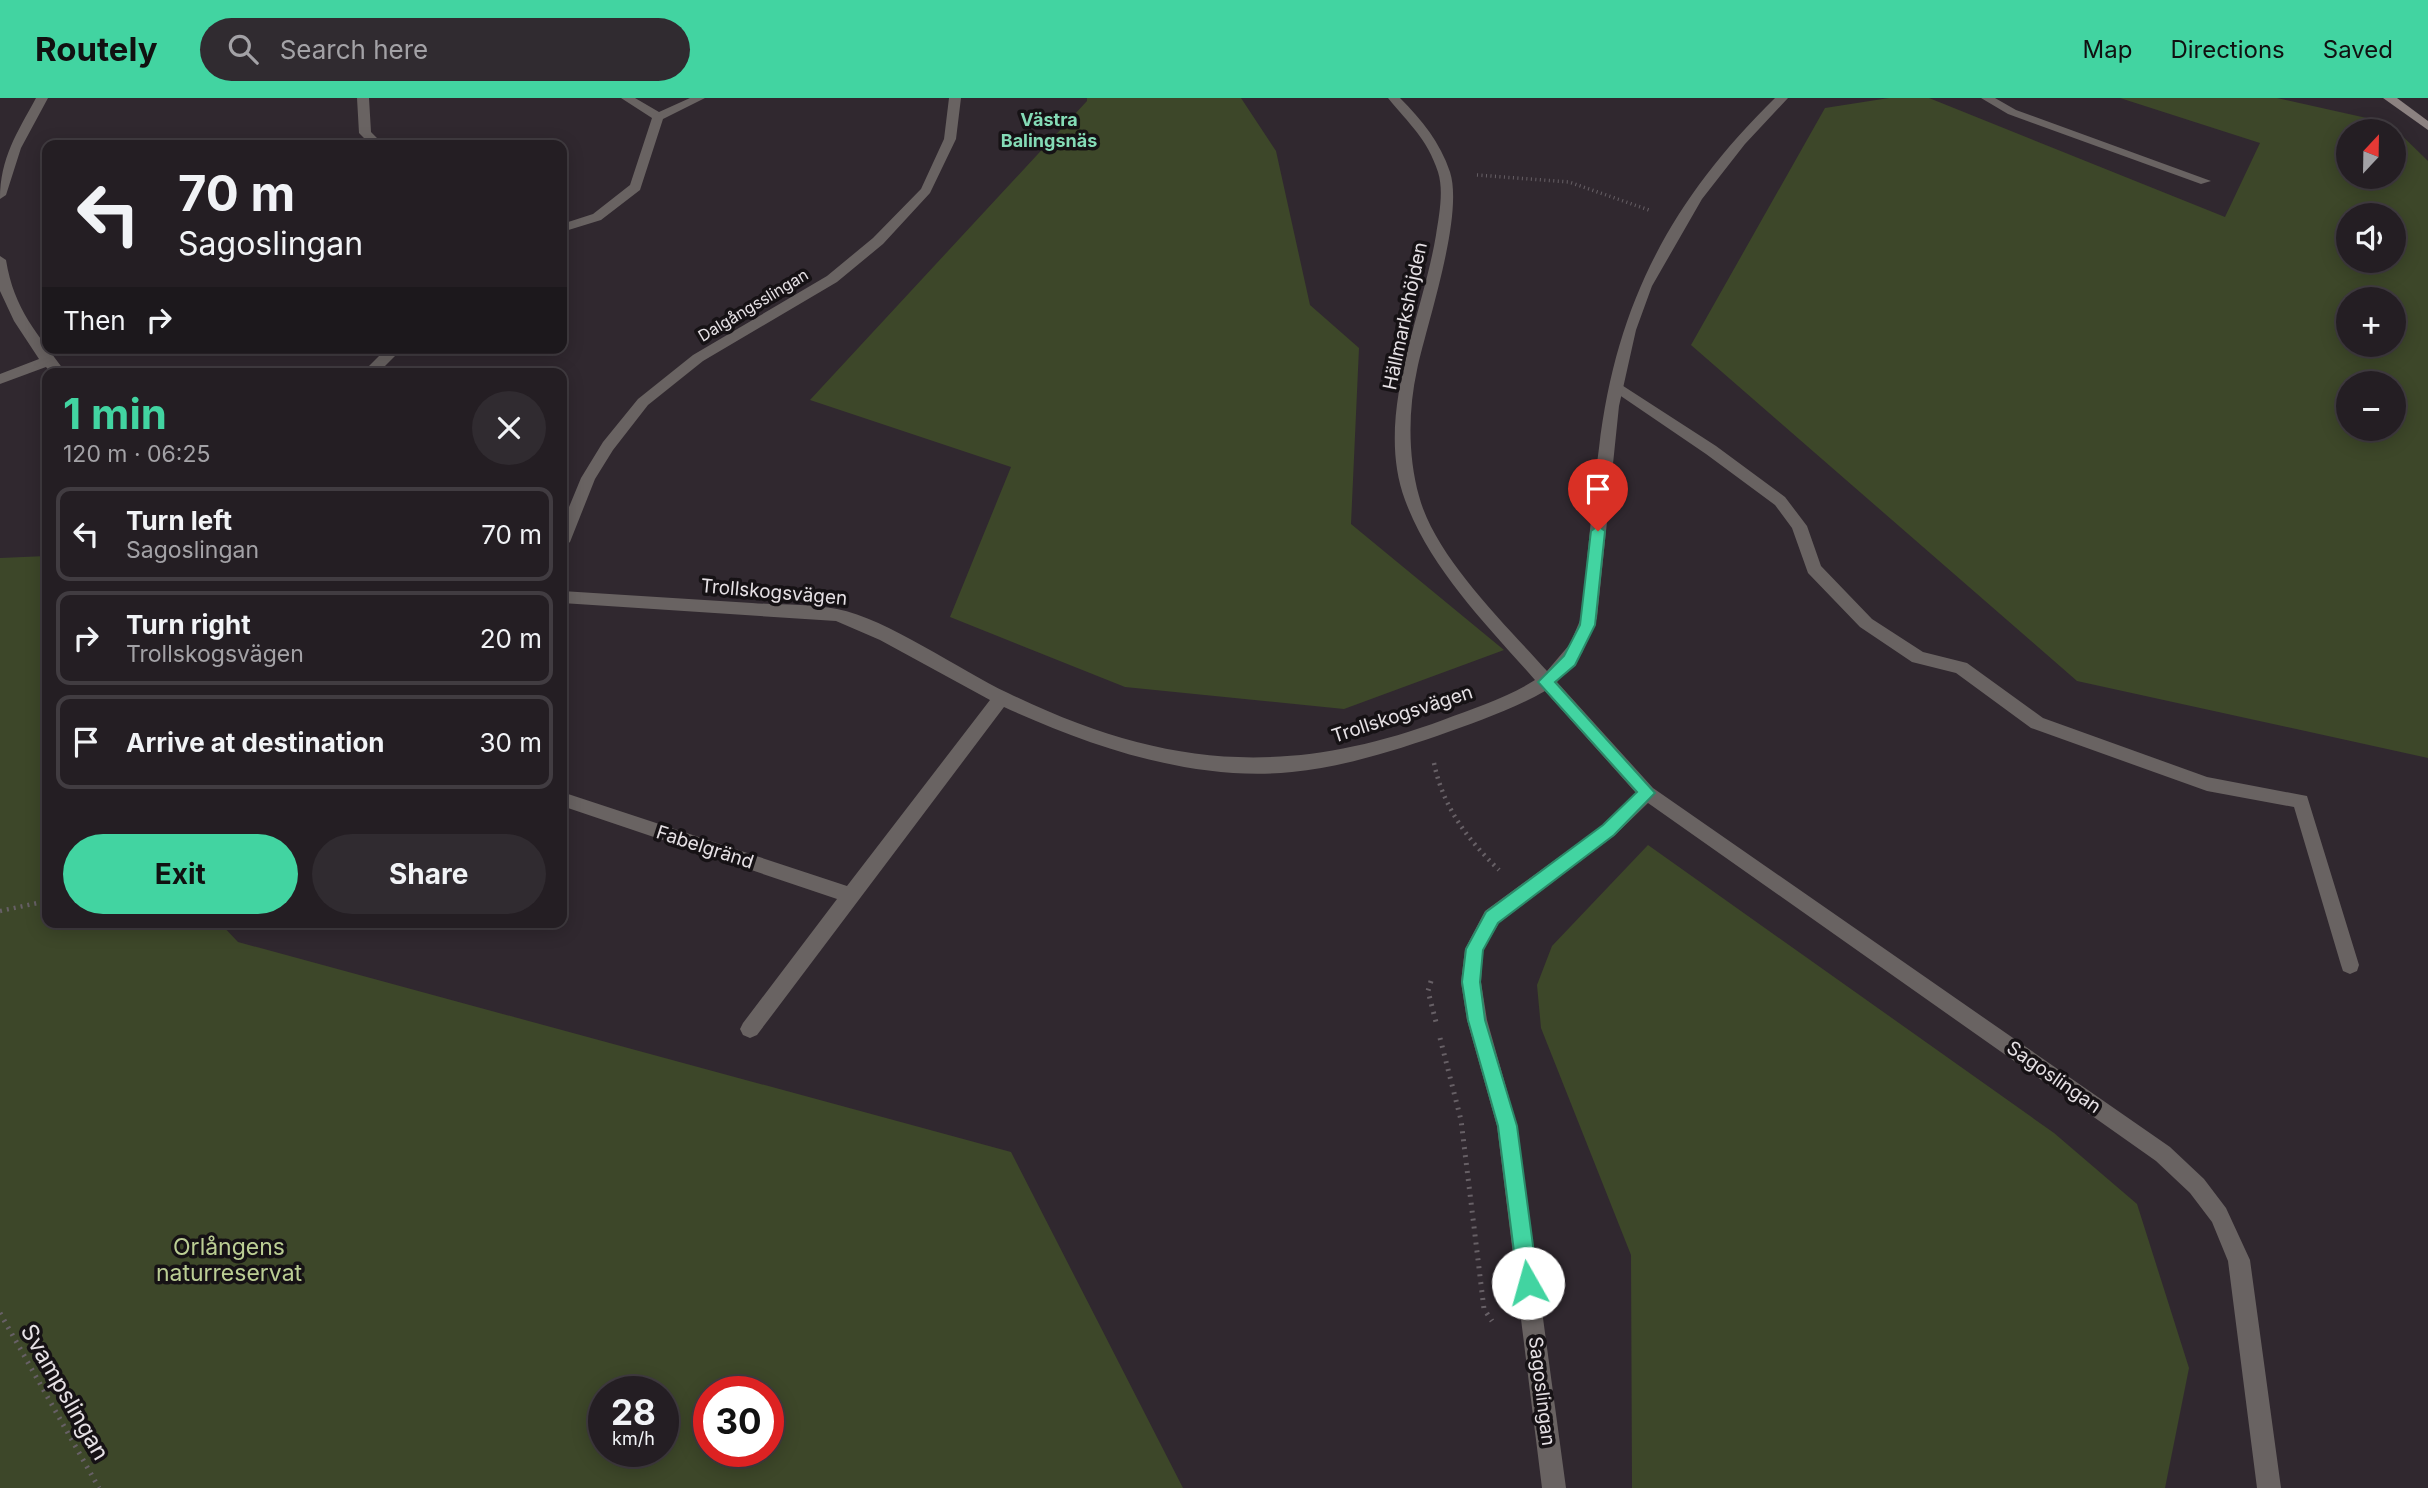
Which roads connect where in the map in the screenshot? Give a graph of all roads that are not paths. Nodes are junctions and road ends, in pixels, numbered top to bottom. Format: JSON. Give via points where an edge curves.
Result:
{"nodes":[{"id":1,"x":42,"y":98,"type":"edge"},
{"id":2,"x":363,"y":98,"type":"edge"},
{"id":3,"x":626,"y":98,"type":"edge"},
{"id":4,"x":699,"y":98,"type":"edge"},
{"id":5,"x":956,"y":98,"type":"edge"},
{"id":6,"x":1394,"y":98,"type":"edge"},
{"id":7,"x":1782,"y":98,"type":"edge"},
{"id":8,"x":1987,"y":98,"type":"edge"},
{"id":9,"x":2389,"y":98,"type":"edge"},
{"id":10,"x":658,"y":117,"type":"junction"},
{"id":11,"x":2428,"y":126,"type":"edge"},
{"id":12,"x":373,"y":140,"type":"edge"},
{"id":13,"x":2205,"y":181,"type":"dead end"},
{"id":14,"x":0,"y":195,"type":"edge"},
{"id":15,"x":567,"y":226,"type":"edge"},
{"id":16,"x":0,"y":260,"type":"edge"},
{"id":17,"x":42,"y":352,"type":"edge"},
{"id":18,"x":43,"y":354,"type":"edge"},
{"id":19,"x":390,"y":354,"type":"edge"},
{"id":20,"x":48,"y":361,"type":"junction"},
{"id":21,"x":54,"y":368,"type":"edge"},
{"id":22,"x":374,"y":368,"type":"edge"},
{"id":23,"x":0,"y":379,"type":"edge"},
{"id":24,"x":1617,"y":387,"type":"junction"},
{"id":25,"x":567,"y":530,"type":"edge"},
{"id":26,"x":567,"y":597,"type":"edge"},
{"id":27,"x":1546,"y":682,"type":"junction"},
{"id":28,"x":1001,"y":698,"type":"junction"},
{"id":29,"x":1647,"y":793,"type":"junction"},
{"id":30,"x":567,"y":801,"type":"edge"},
{"id":31,"x":849,"y":895,"type":"junction"},
{"id":32,"x":2350,"y":965,"type":"dead end"},
{"id":33,"x":750,"y":1029,"type":"dead end"},
{"id":34,"x":1554,"y":1488,"type":"edge"},
{"id":35,"x":2269,"y":1488,"type":"edge"}],
"edges":[{"from":1,"to":14,"type":"street","via":[[15,148]]},
{"from":2,"to":12,"type":"street","via":[[365,133]]},
{"from":3,"to":10,"type":"street"},
{"from":4,"to":10,"type":"street"},
{"from":5,"to":25,"type":"street","name":"Dalgångsslingan","via":[[950,139],[926,190],[832,279],[698,358],[643,402],[588,478]]},
{"from":6,"to":27,"type":"street","name":"Hällmarkshöjden","via":[[1425,131],[1445,174],[1440,250],[1409,373],[1402,446],[1412,499],[1437,551]]},
{"from":7,"to":24,"type":"street","name":"Trollskogsvägen","via":[[1723,164],[1655,266],[1636,310]]},
{"from":8,"to":13,"type":"street","via":[[2012,112]]},
{"from":9,"to":11,"type":"main road"},
{"from":10,"to":15,"type":"street","via":[[636,187],[597,216]]},
{"from":16,"to":17,"type":"street","via":[[19,317]]},
{"from":18,"to":20,"type":"street"},
{"from":19,"to":22,"type":"street"},
{"from":20,"to":21,"type":"street"},
{"from":20,"to":23,"type":"street"},
{"from":24,"to":27,"type":"street","name":"Trollskogsvägen","via":[[1608,425],[1587,625],[1570,660]]},
{"from":24,"to":32,"type":"street","via":[[1780,501],[1799,526],[1814,569],[1866,623],[1918,657],[1961,668],[2037,723],[2207,783],[2301,802]]},
{"from":26,"to":28,"type":"street","name":"Trollskogsvägen","via":[[837,615],[902,642]]},
{"from":27,"to":28,"type":"street","name":"Trollskogsvägen","via":[[1456,722],[1385,746],[1332,759],[1251,767],[1164,755],[1075,729]]},
{"from":27,"to":29,"type":"street","name":"Sagoslingan"},
{"from":28,"to":31,"type":"street"},
{"from":29,"to":34,"type":"street","name":"Sagoslingan","via":[[1609,830],[1492,917],[1474,949],[1471,982],[1507,1126]]},
{"from":29,"to":35,"type":"street","name":"Sagoslingan","via":[[2163,1154],[2197,1186],[2219,1215],[2239,1260]]},
{"from":30,"to":31,"type":"street","name":"Fabelgränd"},
{"from":31,"to":33,"type":"street"}]}
